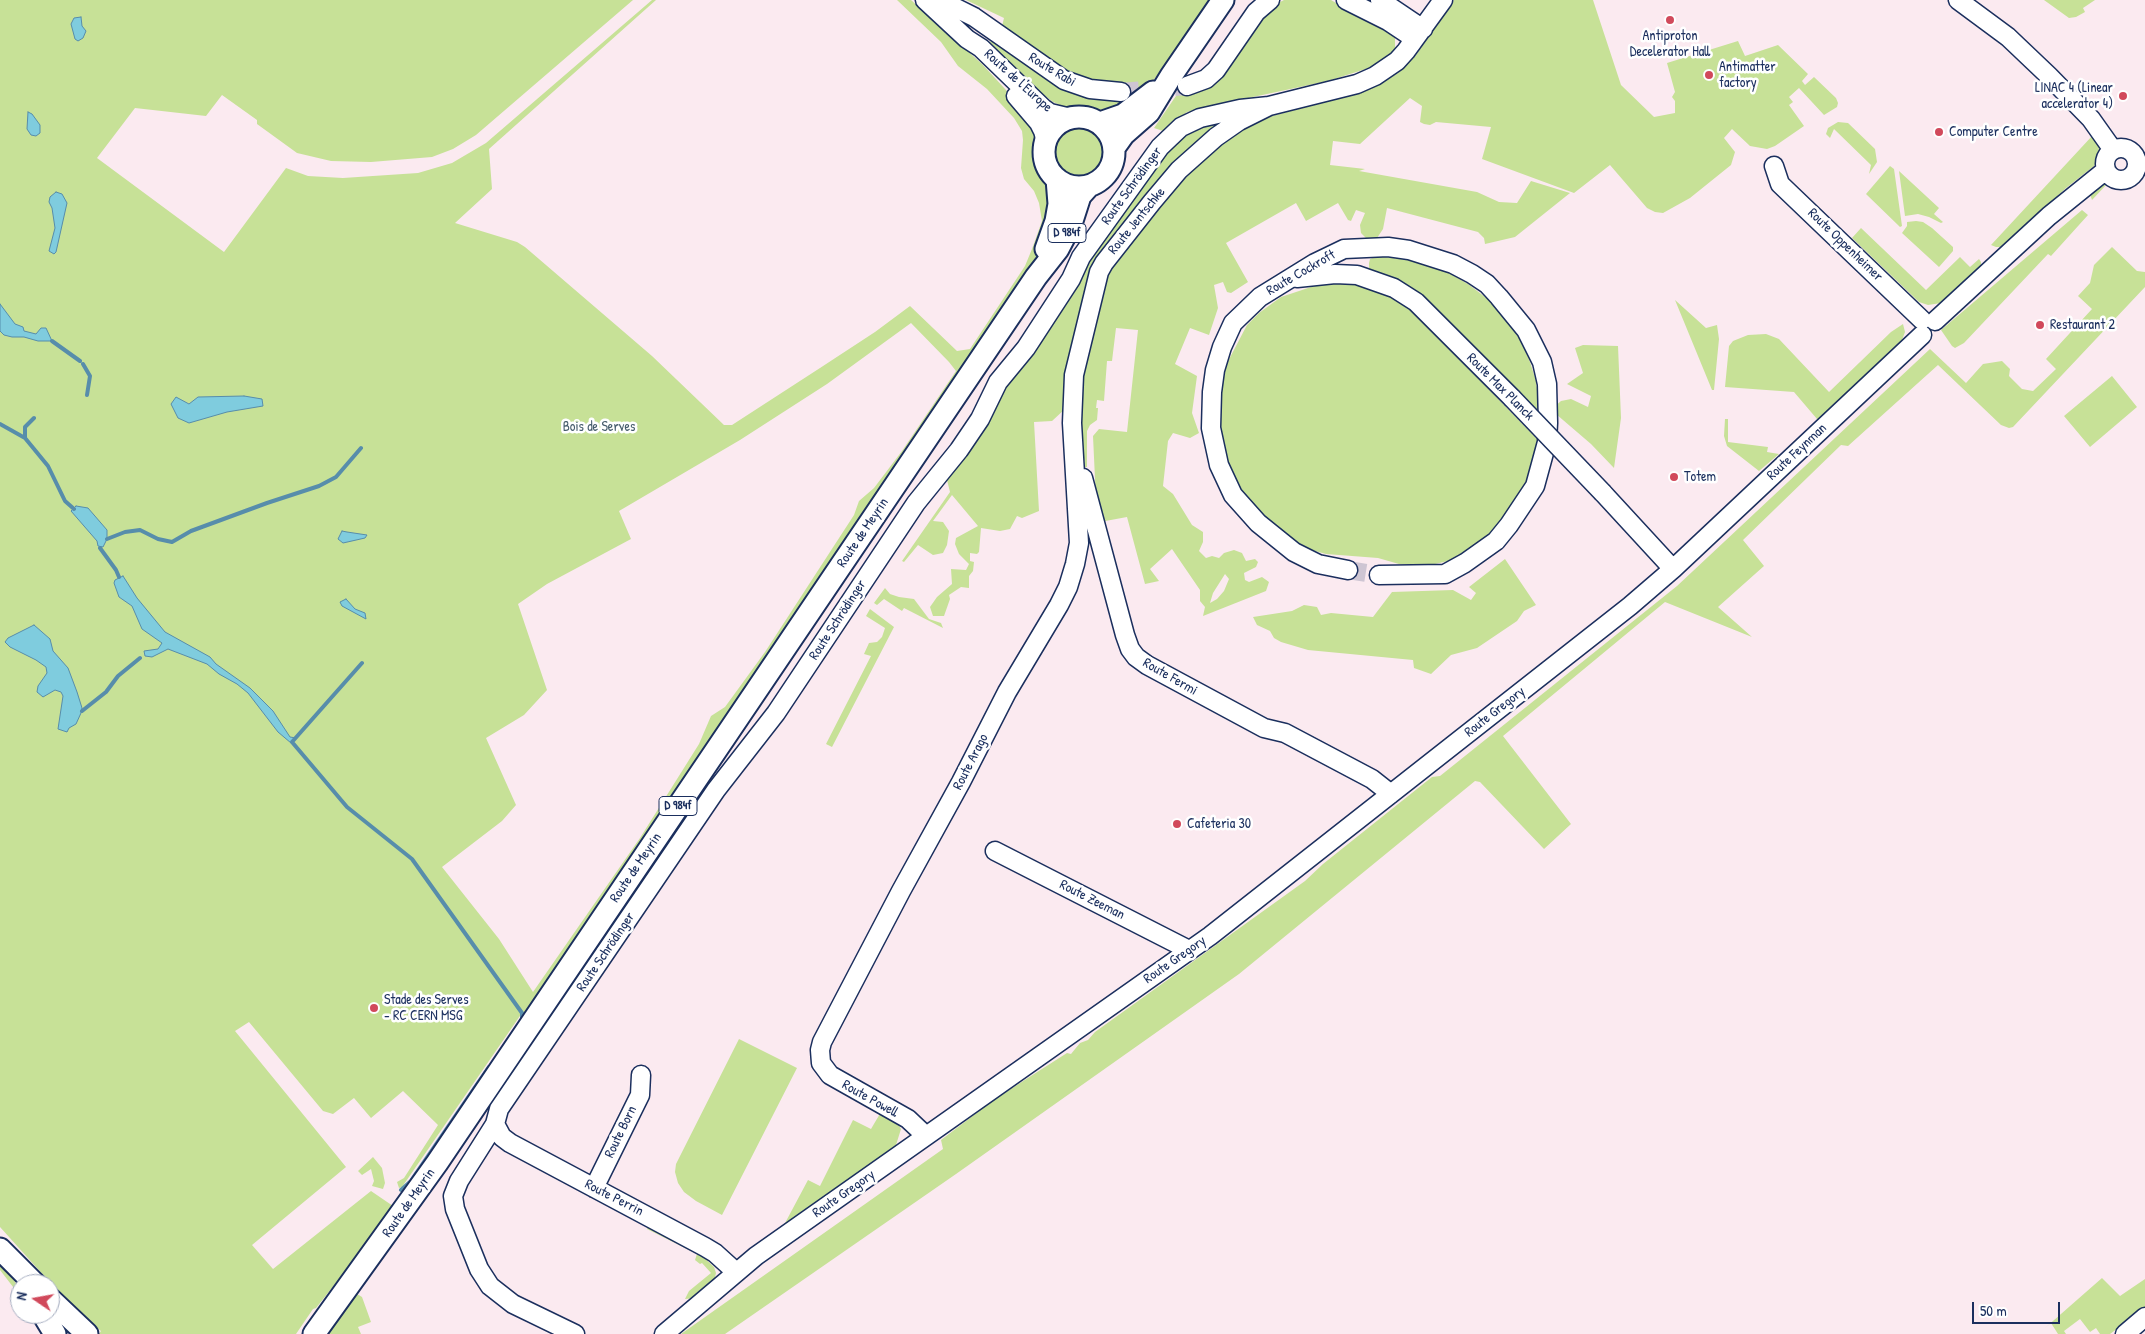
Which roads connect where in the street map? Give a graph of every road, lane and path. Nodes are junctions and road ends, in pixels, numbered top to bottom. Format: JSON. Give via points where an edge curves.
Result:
{"nodes":[{"id":1,"x":924,"y":0,"type":"edge"},
{"id":2,"x":940,"y":0,"type":"edge"},
{"id":3,"x":1223,"y":0,"type":"edge"},
{"id":4,"x":1270,"y":0,"type":"edge"},
{"id":5,"x":1346,"y":0,"type":"edge"},
{"id":6,"x":1380,"y":0,"type":"edge"},
{"id":7,"x":1443,"y":0,"type":"edge"},
{"id":8,"x":1958,"y":0,"type":"edge"},
{"id":9,"x":989,"y":29,"type":"junction"},
{"id":10,"x":1423,"y":29,"type":"junction"},
{"id":11,"x":967,"y":38,"type":"junction"},
{"id":12,"x":1412,"y":43,"type":"junction"},
{"id":13,"x":1179,"y":81,"type":"junction"},
{"id":14,"x":1121,"y":92,"type":"tunnel mouth"},
{"id":15,"x":1269,"y":106,"type":"junction"},
{"id":16,"x":1071,"y":118,"type":"junction"},
{"id":17,"x":1100,"y":123,"type":"junction"},
{"id":18,"x":1046,"y":142,"type":"junction"},
{"id":19,"x":1114,"y":148,"type":"junction"},
{"id":20,"x":2112,"y":150,"type":"junction"},
{"id":21,"x":2141,"y":164,"type":"edge"},
{"id":22,"x":1774,"y":166,"type":"dead end"},
{"id":23,"x":2106,"y":170,"type":"junction"},
{"id":24,"x":1057,"y":179,"type":"junction"},
{"id":25,"x":1089,"y":186,"type":"junction"},
{"id":26,"x":1036,"y":277,"type":"junction"},
{"id":27,"x":1292,"y":279,"type":"junction"},
{"id":28,"x":1927,"y":326,"type":"junction"},
{"id":29,"x":1076,"y":456,"type":"junction"},
{"id":30,"x":1348,"y":570,"type":"tunnel mouth"},
{"id":31,"x":1672,"y":570,"type":"junction"},
{"id":32,"x":1379,"y":575,"type":"tunnel mouth"},
{"id":33,"x":1391,"y":794,"type":"junction"},
{"id":34,"x":995,"y":851,"type":"dead end"},
{"id":35,"x":1188,"y":950,"type":"junction"},
{"id":36,"x":819,"y":1058,"type":"joint"},
{"id":37,"x":641,"y":1075,"type":"dead end"},
{"id":38,"x":495,"y":1124,"type":"junction"},
{"id":39,"x":926,"y":1136,"type":"junction"},
{"id":40,"x":594,"y":1188,"type":"junction"},
{"id":41,"x":4,"y":1254,"type":"edge"},
{"id":42,"x":736,"y":1272,"type":"junction"},
{"id":43,"x":17,"y":1274,"type":"edge"},
{"id":44,"x":25,"y":1274,"type":"edge"},
{"id":45,"x":60,"y":1308,"type":"edge"},
{"id":46,"x":2145,"y":1318,"type":"edge"},
{"id":47,"x":87,"y":1334,"type":"edge"},
{"id":48,"x":315,"y":1334,"type":"edge"},
{"id":49,"x":575,"y":1334,"type":"edge"},
{"id":50,"x":664,"y":1334,"type":"edge"},
{"id":51,"x":2125,"y":1334,"type":"edge"}],
"edges":[{"from":1,"to":11,"type":"street","name":"Route de l'Europe"},
{"from":2,"to":9,"type":"street","name":"Route Rabi","via":[[974,17]]},
{"from":3,"to":13,"type":"main road"},
{"from":4,"to":13,"type":"street","via":[[1256,12],[1216,70],[1201,82]]},
{"from":5,"to":12,"type":"street","via":[[1388,21],[1409,35]]},
{"from":6,"to":10,"type":"street"},
{"from":7,"to":10,"type":"street","name":"Route Jentschke"},
{"from":8,"to":20,"type":"street","via":[[2008,37],[2035,63],[2091,119]]},
{"from":9,"to":11,"type":"street","via":[[977,29]]},
{"from":9,"to":14,"type":"street","name":"Route Rabi","via":[[1072,84],[1098,91]]},
{"from":10,"to":12,"type":"street","name":"Route Jentschke"},
{"from":11,"to":16,"type":"street","name":"Route de l'Europe","via":[[1043,108]]},
{"from":11,"to":18,"type":"street","name":"Route de l'Europe","via":[[1039,123]]},
{"from":12,"to":15,"type":"street","name":"Route Jentschke","via":[[1398,61],[1376,76]]},
{"from":13,"to":17,"type":"main road","via":[[1123,115]]},
{"from":13,"to":19,"type":"main road","via":[[1124,134]]},
{"from":15,"to":29,"type":"street","name":"Route Jentschke","via":[[1239,121],[1198,152],[1152,202],[1104,263],[1095,283],[1074,375],[1072,423]]},
{"from":15,"to":38,"type":"street","name":"Route Schrödinger","via":[[1200,118],[1181,127],[1160,147],[1082,257],[1036,334],[998,382],[964,442],[916,503],[776,713],[716,790],[499,1109]]},
{"from":16,"to":17,"type":"main road","via":[[1089,118]]},
{"from":16,"to":18,"type":"main road","via":[[1055,127]]},
{"from":17,"to":19,"type":"main road","via":[[1109,132]]},
{"from":18,"to":24,"type":"main road","via":[[1047,165]]},
{"from":19,"to":25,"type":"main road","via":[[1114,158],[1107,173]]},
{"from":20,"to":21,"type":"street","via":[[2130,150]]},
{"from":20,"to":23,"type":"street","via":[[2105,160]]},
{"from":21,"to":23,"type":"street","via":[[2124,180],[2112,178]]},
{"from":22,"to":28,"type":"street","name":"Route Oppenheimer","via":[[1780,184]]},
{"from":23,"to":28,"type":"street","name":"Route Feynman","via":[[2049,216]]},
{"from":24,"to":25,"type":"main road","via":[[1073,186]]},
{"from":24,"to":26,"type":"main road","name":"Route de Meyrin","number":"D 984f","via":[[1059,204],[1056,221]]},
{"from":25,"to":26,"type":"main road","name":"Route de Meyrin","number":"D 984f","via":[[1080,196],[1058,249]]},
{"from":26,"to":48,"type":"main road","name":"Route de Meyrin","number":"D 984f","via":[[437,1163]]},
{"from":27,"to":30,"type":"street","name":"Route Cockroft","via":[[1260,297],[1233,323],[1215,370],[1211,428],[1214,445],[1233,495],[1258,523],[1310,561]]},
{"from":27,"to":31,"type":"street","name":"Route Max Planck","bridge":true,"via":[[1357,275],[1394,288],[1416,302],[1603,493]]},
{"from":27,"to":32,"type":"street","name":"Route Cockroft","via":[[1344,249],[1388,247],[1432,256],[1487,284],[1526,330],[1542,362],[1548,400],[1547,442],[1535,486],[1509,525],[1488,547],[1445,574]]},
{"from":28,"to":31,"type":"street","name":"Route Feynman"},
{"from":29,"to":33,"type":"street","name":"Route Fermi","via":[[1124,635],[1136,657],[1256,724],[1285,733],[1372,779]]},
{"from":29,"to":36,"type":"street","name":"Route Arago","via":[[1079,543],[1068,587],[1007,692],[901,891],[822,1042]]},
{"from":31,"to":33,"type":"street","name":"Route Gregory"},
{"from":33,"to":35,"type":"street","name":"Route Gregory"},
{"from":34,"to":35,"type":"street","name":"Route Zeeman"},
{"from":35,"to":39,"type":"street","name":"Route Gregory"},
{"from":36,"to":39,"type":"street","name":"Route Powell","via":[[830,1075],[908,1119]]},
{"from":37,"to":40,"type":"street","name":"Route Born","via":[[640,1095]]},
{"from":38,"to":40,"type":"street","name":"Route Perrin","via":[[502,1137],[510,1143]]},
{"from":38,"to":49,"type":"street","name":"Route Schrödinger","via":[[459,1181],[453,1196],[455,1209],[478,1269],[490,1286],[513,1304]]},
{"from":39,"to":42,"type":"street","name":"Route Gregory"},
{"from":40,"to":42,"type":"street","name":"Route Perrin","via":[[706,1247]]},
{"from":41,"to":43,"type":"main road"},
{"from":41,"to":44,"type":"main road"},
{"from":42,"to":50,"type":"street","name":"Route Gregory"},
{"from":45,"to":47,"type":"main road"},
{"from":46,"to":51,"type":"street"}]}
